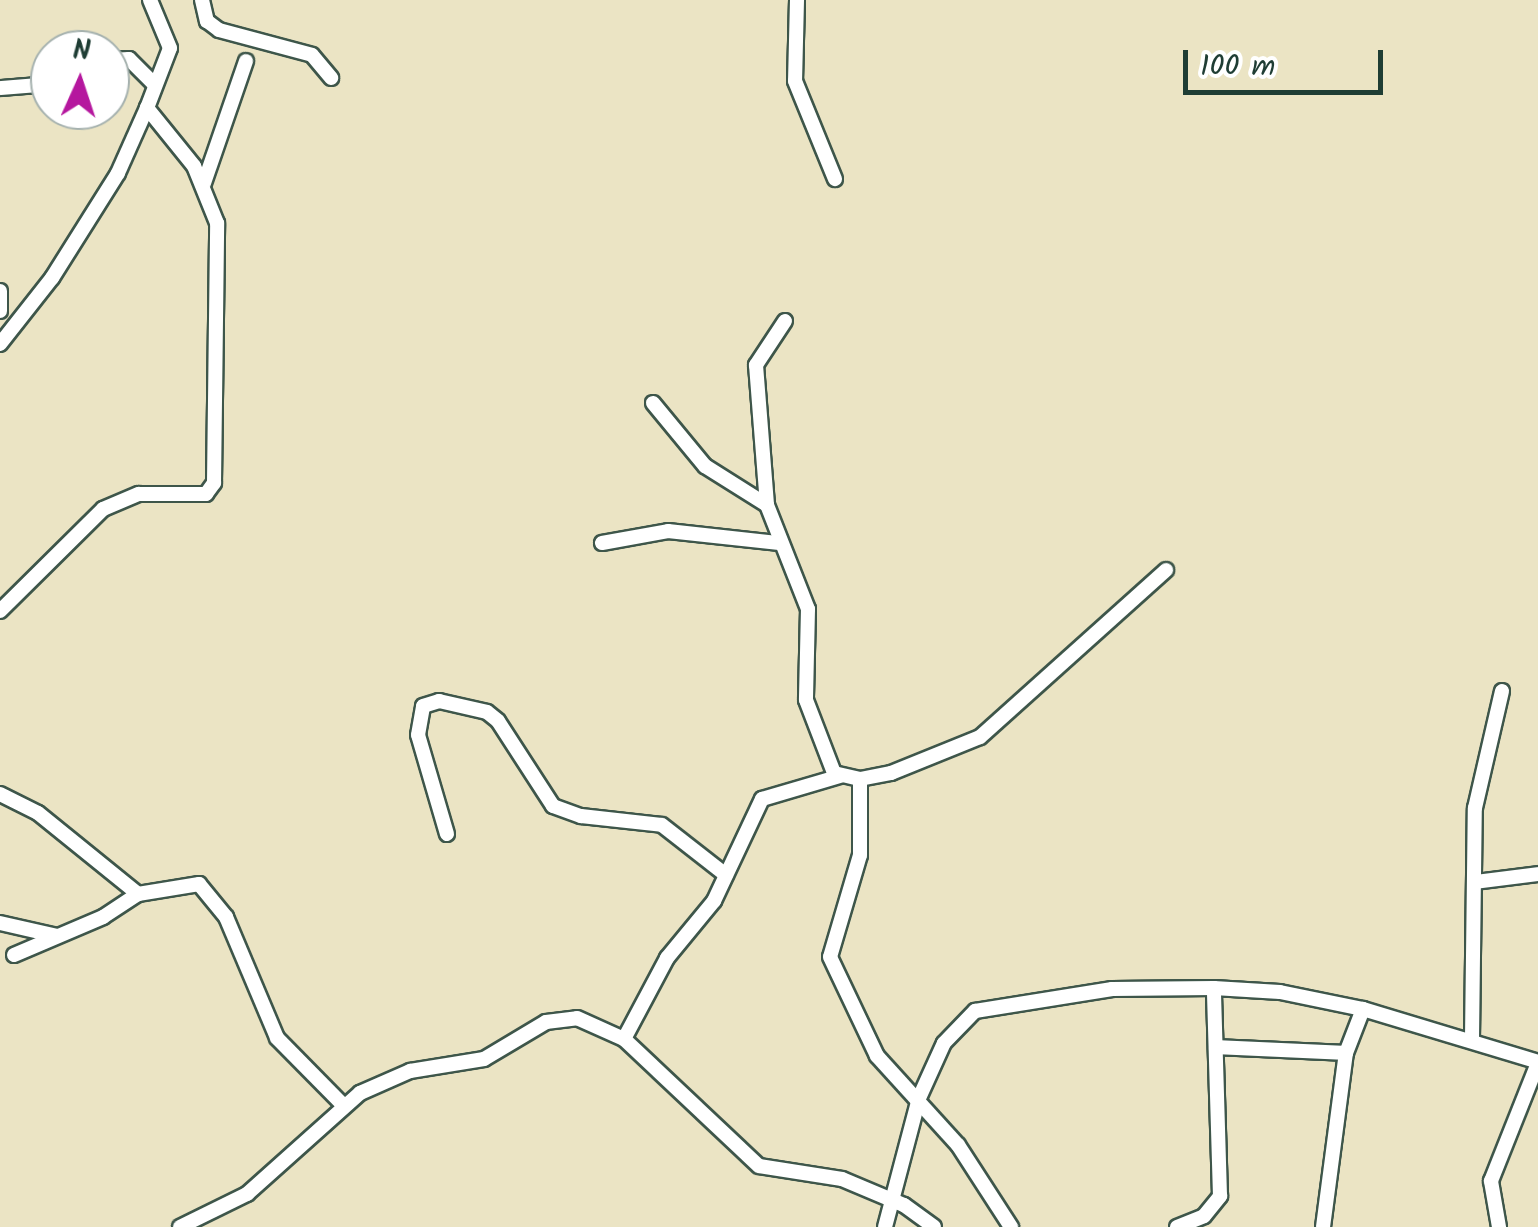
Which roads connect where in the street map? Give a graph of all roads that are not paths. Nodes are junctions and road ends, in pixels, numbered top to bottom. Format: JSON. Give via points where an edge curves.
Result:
{"nodes":[{"id":1,"x":150,"y":0,"type":"edge"},
{"id":2,"x":202,"y":0,"type":"edge"},
{"id":3,"x":797,"y":0,"type":"edge"},
{"id":4,"x":130,"y":61,"type":"edge"},
{"id":5,"x":246,"y":61,"type":"dead end"},
{"id":6,"x":331,"y":78,"type":"dead end"},
{"id":7,"x":153,"y":83,"type":"junction"},
{"id":8,"x":30,"y":86,"type":"edge"},
{"id":9,"x":0,"y":88,"type":"edge"},
{"id":10,"x":147,"y":108,"type":"junction"},
{"id":11,"x":835,"y":180,"type":"dead end"},
{"id":12,"x":204,"y":183,"type":"junction"},
{"id":13,"x":0,"y":291,"type":"edge"},
{"id":14,"x":0,"y":314,"type":"edge"},
{"id":15,"x":785,"y":321,"type":"dead end"},
{"id":16,"x":4,"y":339,"type":"edge"},
{"id":17,"x":653,"y":403,"type":"dead end"},
{"id":18,"x":767,"y":506,"type":"junction"},
{"id":19,"x":779,"y":542,"type":"junction"},
{"id":20,"x":602,"y":543,"type":"dead end"},
{"id":21,"x":1166,"y":570,"type":"dead end"},
{"id":22,"x":1,"y":609,"type":"edge"},
{"id":23,"x":1502,"y":691,"type":"dead end"},
{"id":24,"x":840,"y":776,"type":"junction"},
{"id":25,"x":860,"y":779,"type":"junction"},
{"id":26,"x":0,"y":794,"type":"edge"},
{"id":27,"x":447,"y":834,"type":"dead end"},
{"id":28,"x":1538,"y":874,"type":"edge"},
{"id":29,"x":726,"y":875,"type":"junction"},
{"id":30,"x":1475,"y":882,"type":"junction"},
{"id":31,"x":138,"y":894,"type":"junction"},
{"id":32,"x":0,"y":922,"type":"edge"},
{"id":33,"x":57,"y":936,"type":"junction"},
{"id":34,"x":14,"y":955,"type":"dead end"},
{"id":35,"x":1214,"y":988,"type":"junction"},
{"id":36,"x":1364,"y":1009,"type":"junction"},
{"id":37,"x":1472,"y":1038,"type":"junction"},
{"id":38,"x":624,"y":1039,"type":"junction"},
{"id":39,"x":1216,"y":1047,"type":"junction"},
{"id":40,"x":1346,"y":1053,"type":"junction"},
{"id":41,"x":1538,"y":1062,"type":"edge"},
{"id":42,"x":919,"y":1098,"type":"junction"},
{"id":43,"x":344,"y":1106,"type":"junction"},
{"id":44,"x":890,"y":1198,"type":"junction"},
{"id":45,"x":180,"y":1227,"type":"edge"},
{"id":46,"x":885,"y":1227,"type":"edge"},
{"id":47,"x":934,"y":1227,"type":"edge"},
{"id":48,"x":1011,"y":1227,"type":"edge"},
{"id":49,"x":1176,"y":1227,"type":"edge"},
{"id":50,"x":1323,"y":1227,"type":"edge"},
{"id":51,"x":1499,"y":1227,"type":"edge"}],
"edges":[{"from":1,"to":7,"type":"street","via":[[170,48]]},
{"from":2,"to":6,"type":"street","via":[[207,20],[219,30],[312,55]]},
{"from":3,"to":11,"type":"street","via":[[795,81]]},
{"from":4,"to":7,"type":"street"},
{"from":5,"to":12,"type":"street"},
{"from":7,"to":10,"type":"street"},
{"from":8,"to":9,"type":"street"},
{"from":10,"to":12,"type":"street"},
{"from":10,"to":16,"type":"street","via":[[118,173]]},
{"from":12,"to":22,"type":"street","via":[[220,250],[211,490],[120,499]]},
{"from":13,"to":14,"type":"street"},
{"from":14,"to":16,"type":"street"},
{"from":15,"to":18,"type":"street","via":[[756,365]]},
{"from":17,"to":18,"type":"street","via":[[705,466]]},
{"from":18,"to":19,"type":"street"},
{"from":19,"to":20,"type":"street","via":[[668,531]]},
{"from":19,"to":24,"type":"street","via":[[808,609],[809,718]]},
{"from":21,"to":25,"type":"street","via":[[980,736],[920,765]]},
{"from":23,"to":30,"type":"street","via":[[1475,808]]},
{"from":24,"to":25,"type":"street"},
{"from":24,"to":29,"type":"street","via":[[766,795]]},
{"from":25,"to":42,"type":"street","via":[[860,855],[830,957],[864,1036]]},
{"from":26,"to":31,"type":"street","via":[[38,813]]},
{"from":27,"to":29,"type":"street","via":[[418,735],[423,706],[440,701],[498,721],[553,806],[581,816],[662,825]]},
{"from":28,"to":30,"type":"street"},
{"from":29,"to":38,"type":"street","via":[[701,922],[660,968]]},
{"from":30,"to":37,"type":"street"},
{"from":31,"to":33,"type":"street"},
{"from":31,"to":43,"type":"street","via":[[187,882],[209,893],[277,1038]]},
{"from":32,"to":33,"type":"street"},
{"from":33,"to":34,"type":"street"},
{"from":35,"to":36,"type":"street","via":[[1280,992]]},
{"from":35,"to":39,"type":"street"},
{"from":35,"to":42,"type":"street","via":[[1112,989],[975,1011],[944,1042]]},
{"from":36,"to":37,"type":"street"},
{"from":36,"to":40,"type":"street"},
{"from":37,"to":41,"type":"street"},
{"from":38,"to":43,"type":"street","via":[[594,1022],[560,1018],[484,1059],[410,1071]]},
{"from":38,"to":44,"type":"street","via":[[758,1166],[782,1174],[831,1175]]},
{"from":39,"to":40,"type":"street"},
{"from":39,"to":49,"type":"street","via":[[1220,1196],[1204,1216]]},
{"from":40,"to":50,"type":"street"},
{"from":41,"to":51,"type":"street","via":[[1491,1181]]},
{"from":42,"to":44,"type":"street"},
{"from":42,"to":48,"type":"street"},
{"from":43,"to":45,"type":"street","via":[[247,1194]]},
{"from":44,"to":46,"type":"street"},
{"from":44,"to":47,"type":"street"}]}
